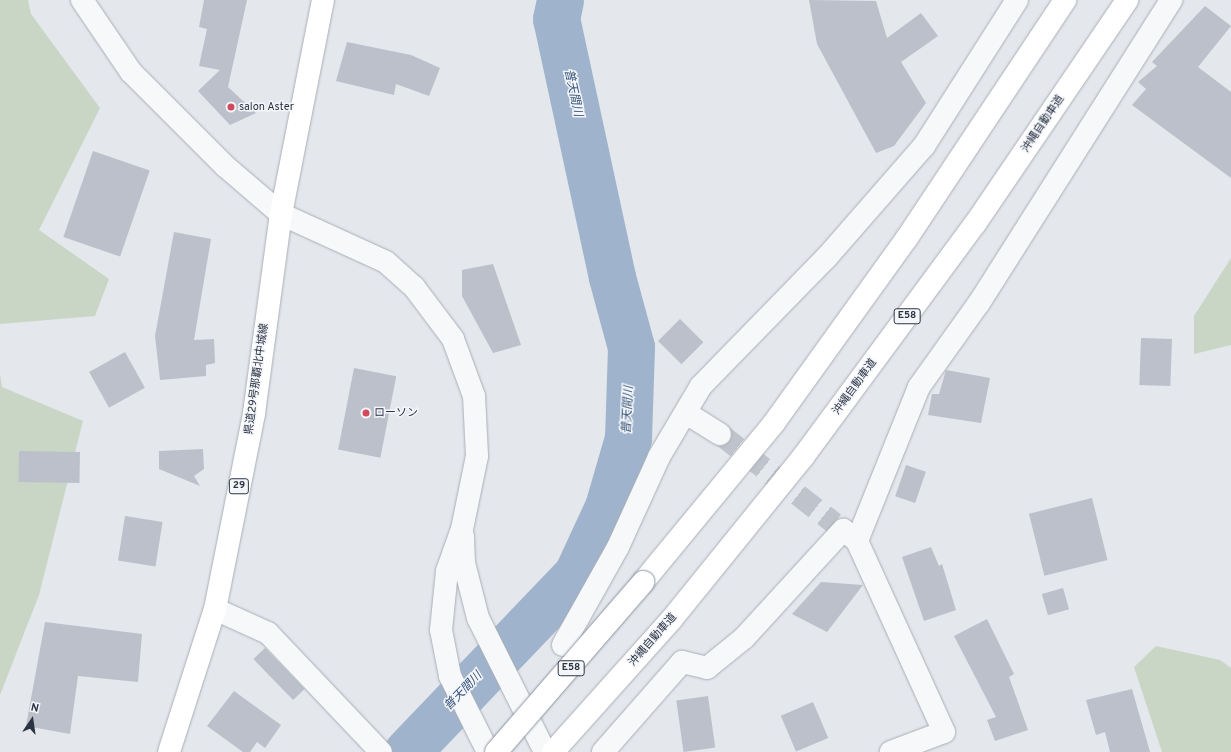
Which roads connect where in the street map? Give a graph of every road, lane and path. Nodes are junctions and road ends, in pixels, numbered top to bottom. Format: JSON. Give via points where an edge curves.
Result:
{"nodes":[{"id":1,"x":82,"y":0,"type":"edge"},
{"id":2,"x":323,"y":0,"type":"edge"},
{"id":3,"x":1017,"y":0,"type":"edge"},
{"id":4,"x":1065,"y":0,"type":"edge"},
{"id":5,"x":1128,"y":0,"type":"edge"},
{"id":6,"x":1172,"y":0,"type":"edge"},
{"id":7,"x":281,"y":214,"type":"junction"},
{"id":8,"x":686,"y":413,"type":"junction"},
{"id":9,"x":720,"y":434,"type":"tunnel mouth"},
{"id":10,"x":462,"y":529,"type":"junction"},
{"id":11,"x":844,"y":531,"type":"junction"},
{"id":12,"x":215,"y":609,"type":"junction"},
{"id":13,"x":563,"y":645,"type":"dead end"},
{"id":14,"x":168,"y":752,"type":"edge"},
{"id":15,"x":381,"y":752,"type":"edge"},
{"id":16,"x":488,"y":752,"type":"edge"},
{"id":17,"x":496,"y":752,"type":"edge"},
{"id":18,"x":546,"y":752,"type":"edge"},
{"id":19,"x":553,"y":752,"type":"edge"},
{"id":20,"x":603,"y":752,"type":"edge"},
{"id":21,"x":891,"y":752,"type":"edge"}],
"edges":[{"from":1,"to":7,"type":"street","via":[[131,72],[225,166]]},
{"from":2,"to":7,"type":"main road","name":"県道29号那覇北中城線","number":"29"},
{"from":3,"to":8,"type":"street","via":[[924,146],[827,257],[701,386]]},
{"from":4,"to":17,"type":"main road","number":"E58","bridge":true,"via":[[907,238],[783,410],[643,582]]},
{"from":5,"to":19,"type":"main road","name":"沖縄自動車道","number":"E58","via":[[975,224],[804,457],[671,620]]},
{"from":6,"to":11,"type":"street","via":[[979,303],[918,387]]},
{"from":7,"to":10,"type":"street","via":[[386,262],[414,287],[453,339],[474,396],[477,425],[477,456]]},
{"from":7,"to":12,"type":"main road","name":"県道29号那覇北中城線","number":"29","via":[[254,413]]},
{"from":8,"to":9,"type":"street"},
{"from":8,"to":13,"type":"street","via":[[659,458],[618,547]]},
{"from":10,"to":16,"type":"street","via":[[447,571],[441,630],[450,676]]},
{"from":10,"to":18,"type":"street","via":[[464,563],[478,618]]},
{"from":11,"to":20,"type":"street","via":[[744,638],[706,668],[682,662]]},
{"from":11,"to":21,"type":"street","via":[[944,732]]},
{"from":12,"to":14,"type":"main road","name":"県道29号那覇北中城線","number":"29"},
{"from":12,"to":15,"type":"street","via":[[268,633]]}]}
